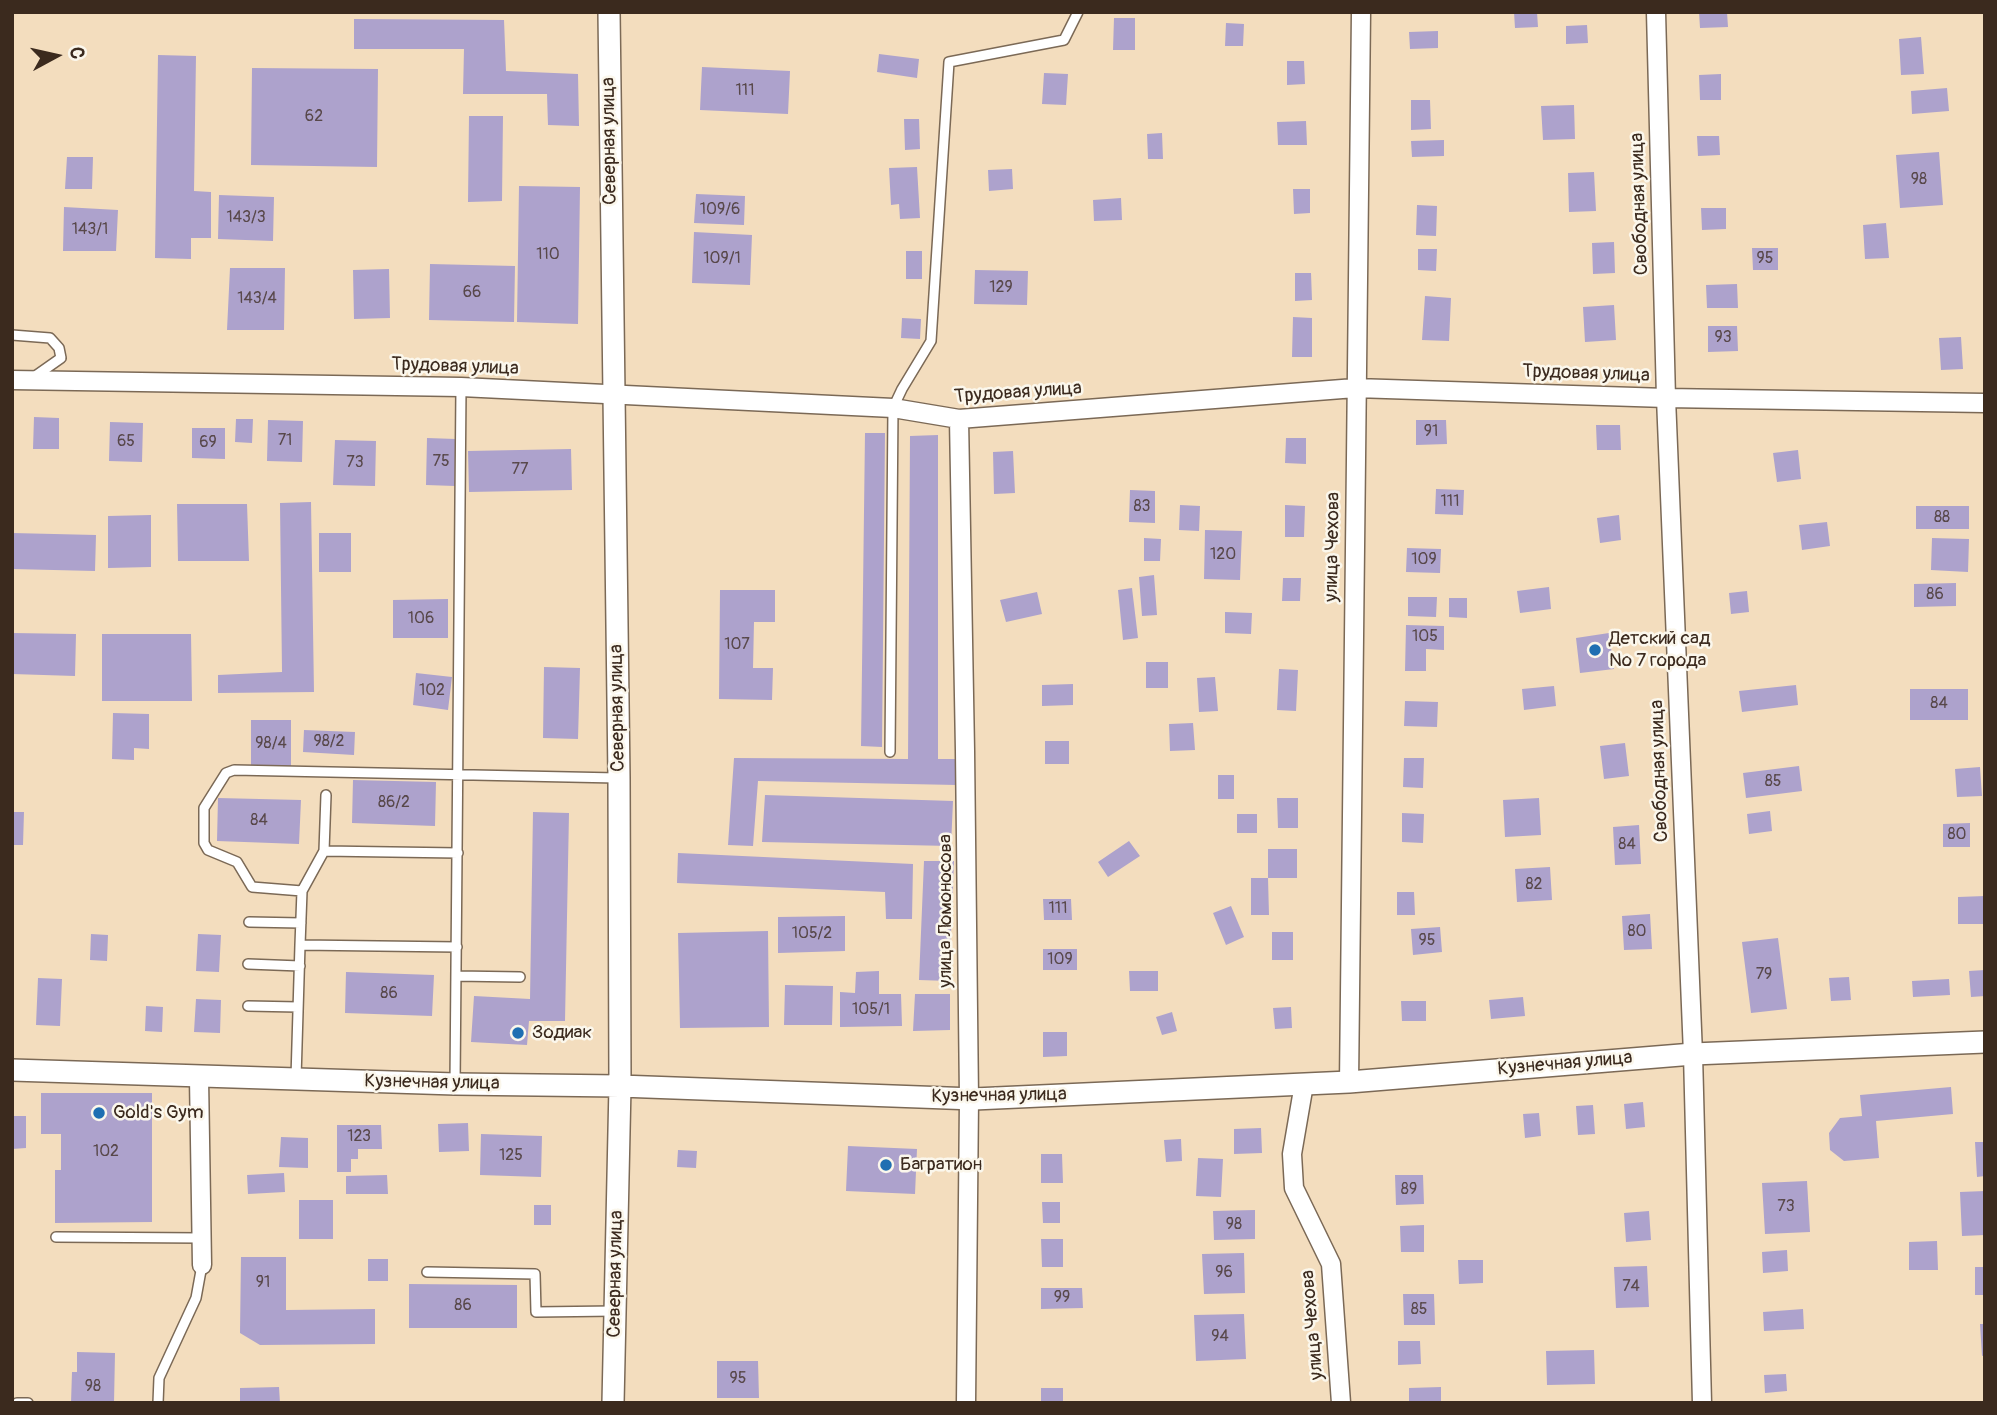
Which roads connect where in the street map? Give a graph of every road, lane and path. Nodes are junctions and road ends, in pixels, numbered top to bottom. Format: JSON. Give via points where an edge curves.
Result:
{"nodes":[{"id":1,"x":609,"y":12,"type":"edge"},
{"id":2,"x":1078,"y":12,"type":"edge"},
{"id":3,"x":1360,"y":12,"type":"edge"},
{"id":4,"x":1656,"y":12,"type":"edge"},
{"id":5,"x":12,"y":335,"type":"edge"},
{"id":6,"x":21,"y":380,"type":"edge"},
{"id":7,"x":461,"y":387,"type":"junction"},
{"id":8,"x":1355,"y":388,"type":"junction"},
{"id":9,"x":614,"y":395,"type":"junction"},
{"id":10,"x":1666,"y":398,"type":"junction"},
{"id":11,"x":1985,"y":403,"type":"edge"},
{"id":12,"x":893,"y":408,"type":"junction"},
{"id":13,"x":959,"y":419,"type":"junction"},
{"id":14,"x":890,"y":752,"type":"dead end"},
{"id":15,"x":459,"y":776,"type":"junction"},
{"id":16,"x":619,"y":778,"type":"junction"},
{"id":17,"x":326,"y":795,"type":"dead end"},
{"id":18,"x":324,"y":851,"type":"junction"},
{"id":19,"x":458,"y":853,"type":"junction"},
{"id":20,"x":302,"y":891,"type":"junction"},
{"id":21,"x":249,"y":922,"type":"dead end"},
{"id":22,"x":301,"y":923,"type":"junction"},
{"id":23,"x":300,"y":945,"type":"junction"},
{"id":24,"x":457,"y":947,"type":"junction"},
{"id":25,"x":248,"y":964,"type":"dead end"},
{"id":26,"x":300,"y":966,"type":"junction"},
{"id":27,"x":456,"y":975,"type":"junction"},
{"id":28,"x":520,"y":978,"type":"dead end"},
{"id":29,"x":248,"y":1006,"type":"dead end"},
{"id":30,"x":298,"y":1007,"type":"junction"},
{"id":31,"x":1985,"y":1042,"type":"edge"},
{"id":32,"x":1693,"y":1054,"type":"junction"},
{"id":33,"x":12,"y":1070,"type":"edge"},
{"id":34,"x":199,"y":1078,"type":"junction"},
{"id":35,"x":296,"y":1080,"type":"junction"},
{"id":36,"x":1349,"y":1082,"type":"junction"},
{"id":37,"x":455,"y":1084,"type":"junction"},
{"id":38,"x":1304,"y":1084,"type":"junction"},
{"id":39,"x":620,"y":1086,"type":"junction"},
{"id":40,"x":968,"y":1099,"type":"junction"},
{"id":41,"x":56,"y":1237,"type":"dead end"},
{"id":42,"x":201,"y":1238,"type":"junction"},
{"id":43,"x":202,"y":1265,"type":"joint"},
{"id":44,"x":427,"y":1272,"type":"dead end"},
{"id":45,"x":615,"y":1311,"type":"junction"},
{"id":46,"x":17,"y":1403,"type":"edge"},
{"id":47,"x":28,"y":1403,"type":"edge"},
{"id":48,"x":158,"y":1403,"type":"edge"},
{"id":49,"x":613,"y":1403,"type":"edge"},
{"id":50,"x":967,"y":1403,"type":"edge"},
{"id":51,"x":1341,"y":1403,"type":"edge"},
{"id":52,"x":1702,"y":1403,"type":"edge"}],
"edges":[{"from":1,"to":9,"type":"street","name":"Северная улица"},
{"from":2,"to":12,"type":"lane","via":[[1065,40],[949,62],[931,341]]},
{"from":3,"to":8,"type":"street","name":"улица Чехова"},
{"from":4,"to":10,"type":"street","name":"Свободная улица"},
{"from":5,"to":6,"type":"lane","via":[[50,338],[61,358]]},
{"from":6,"to":7,"type":"street","name":"Трудовая улица"},
{"from":7,"to":9,"type":"street","name":"Трудовая улица"},
{"from":7,"to":15,"type":"lane"},
{"from":8,"to":10,"type":"street","name":"Трудовая улица"},
{"from":8,"to":13,"type":"street","name":"Трудовая улица"},
{"from":8,"to":36,"type":"street","name":"улица Чехова"},
{"from":9,"to":12,"type":"street","name":"Трудовая улица"},
{"from":9,"to":16,"type":"street","name":"Северная улица"},
{"from":10,"to":11,"type":"street","name":"Трудовая улица"},
{"from":10,"to":32,"type":"street","name":"Свободная улица"},
{"from":12,"to":13,"type":"street","name":"Трудовая улица"},
{"from":12,"to":14,"type":"lane"},
{"from":13,"to":40,"type":"street","name":"улица Ломоносова"},
{"from":15,"to":16,"type":"lane"},
{"from":15,"to":19,"type":"lane"},
{"from":15,"to":20,"type":"lane","via":[[226,773],[204,808],[208,850],[237,862],[251,887]]},
{"from":16,"to":39,"type":"street","name":"Северная улица"},
{"from":17,"to":18,"type":"lane"},
{"from":18,"to":19,"type":"lane"},
{"from":18,"to":20,"type":"lane"},
{"from":19,"to":24,"type":"lane"},
{"from":20,"to":22,"type":"lane"},
{"from":21,"to":22,"type":"lane"},
{"from":22,"to":23,"type":"lane"},
{"from":23,"to":24,"type":"lane"},
{"from":23,"to":26,"type":"lane"},
{"from":24,"to":27,"type":"lane"},
{"from":25,"to":26,"type":"lane"},
{"from":26,"to":30,"type":"lane"},
{"from":27,"to":28,"type":"lane"},
{"from":27,"to":37,"type":"lane"},
{"from":29,"to":30,"type":"lane"},
{"from":30,"to":35,"type":"lane"},
{"from":31,"to":32,"type":"street","name":"Кузнечная улица"},
{"from":32,"to":36,"type":"street","name":"Кузнечная улица"},
{"from":32,"to":52,"type":"street","name":"Свободная улица"},
{"from":33,"to":34,"type":"street","name":"Кузнечная улица"},
{"from":34,"to":35,"type":"street","name":"Кузнечная улица"},
{"from":34,"to":42,"type":"street"},
{"from":35,"to":37,"type":"street","name":"Кузнечная улица"},
{"from":36,"to":38,"type":"street","name":"Кузнечная улица"},
{"from":37,"to":39,"type":"street","name":"Кузнечная улица"},
{"from":38,"to":40,"type":"street","name":"Кузнечная улица"},
{"from":38,"to":51,"type":"street","name":"улица Чехова","via":[[1292,1154],[1294,1188],[1331,1264]]},
{"from":39,"to":40,"type":"street","name":"Кузнечная улица"},
{"from":39,"to":45,"type":"street","name":"Северная улица"},
{"from":40,"to":50,"type":"street","name":"улица Ломоносова"},
{"from":41,"to":42,"type":"lane"},
{"from":42,"to":43,"type":"street"},
{"from":43,"to":48,"type":"lane","via":[[196,1298],[159,1378]]},
{"from":44,"to":45,"type":"lane","via":[[535,1274],[536,1312]]},
{"from":45,"to":49,"type":"street","name":"Северная улица"},
{"from":46,"to":47,"type":"lane"}]}
